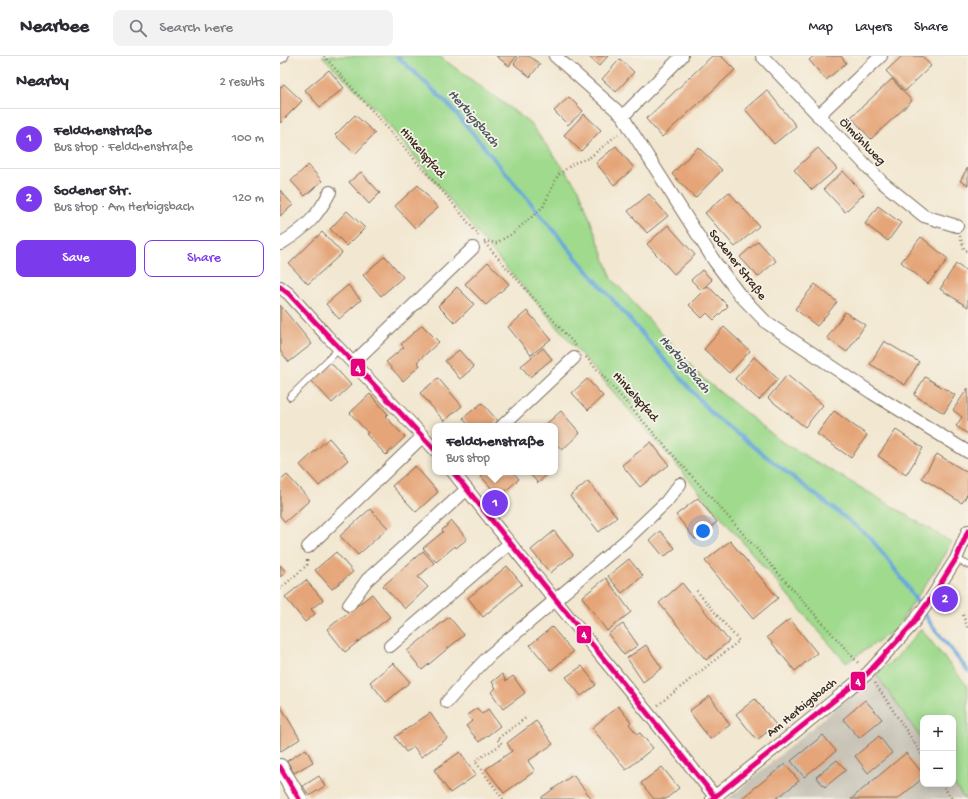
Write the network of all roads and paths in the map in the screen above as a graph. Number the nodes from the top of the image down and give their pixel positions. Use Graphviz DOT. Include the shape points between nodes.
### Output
graph roads {
  1 [pos="324,56"];
  2 [pos="555,56"];
  3 [pos="682,56"];
  4 [pos="762,56"];
  5 [pos="881,56"];
  6 [pos="623,116"];
  7 [pos="818,116"];
  8 [pos="629,127"];
  9 [pos="330,192"];
  10 [pos="957,226"];
  11 [pos="483,241"];
  12 [pos="280,244"];
  13 [pos="473,248"];
  14 [pos="964,249"];
  15 [pos="968,251"];
  16 [pos="280,286"];
  17 [pos="339,349"];
  18 [pos="579,353"];
  19 [pos="353,363"];
  20 [pos="290,397"];
  21 [pos="505,423"];
  22 [pos="423,436"];
  23 [pos="432,446"];
  24 [pos="968,452"];
  25 [pos="455,475"];
  26 [pos="680,484"];
  27 [pos="467,489"];
  28 [pos="968,531"];
  29 [pos="510,543"];
  30 [pos="308,547"];
  31 [pos="956,558"];
  32 [pos="968,565"];
  33 [pos="280,589"];
  34 [pos="696,590"];
  35 [pos="555,600"];
  36 [pos="349,604"];
  37 [pos="964,615"];
  38 [pos="968,629"];
  39 [pos="390,646"];
  40 [pos="868,673"];
  41 [pos="447,702"];
  42 [pos="648,713"];
  43 [pos="527,717"];
  44 [pos="920,751"];
  45 [pos="280,767"];
  46 [pos="944,787"];
  47 [pos="715,798"];
  48 [pos="299,799"];
  49 [pos="503,799"];
  50 [pos="952,799"];
  1 -- 11 [label="path, Hinkelspfad"];
  2 -- 6 [label="street, Sodener Straße"];
  3 -- 6 [label="street"];
  4 -- 7 [label="street, Ölmühlweg"];
  5 -- 7 [label="street"];
  6 -- 8 [label="street, Sodener Straße"];
  7 -- 10 [label="street, Ölmühlweg" via="882,182 924,216"];
  8 -- 11 [label="path" via="589,158 574,164 558,176 543,207 512,234 496,243"];
  8 -- 24 [label="street, Sodener Straße" via="715,262 739,294 767,323 872,393"];
  9 -- 12 [label="street" via="322,208 309,223"];
  11 -- 18 [label="path, Hinkelspfad"];
  13 -- 19 [label="street"];
  14 -- 15 [label="path"];
  16 -- 17 [label="street"];
  17 -- 19 [label="street"];
  17 -- 20 [label="lane"];
  18 -- 21 [label="street"];
  18 -- 40 [label="path, Hinkelspfad"];
  19 -- 22 [label="street"];
  22 -- 23 [label="street"];
  22 -- 30 [label="street"];
  25 -- 27 [label="street"];
  26 -- 35 [label="street" via="666,502 625,541"];
  27 -- 29 [label="street"];
  27 -- 36 [label="street" via="367,580"];
  28 -- 31 [label="street, Am Herbigsbach"];
  29 -- 35 [label="street"];
  29 -- 39 [label="street"];
  30 -- 33 [label="path" via="307,565"];
  31 -- 32 [label="lane"];
  31 -- 40 [label="street, Am Herbigsbach" via="911,626"];
  34 -- 42 [label="path" via="739,641"];
  35 -- 41 [label="street" via="490,655"];
  35 -- 42 [label="street"];
  37 -- 38 [label="path"];
  40 -- 44 [label="path, Hinkelspfad"];
  40 -- 47 [label="street, Am Herbigsbach"];
  42 -- 47 [label="street"];
  43 -- 49 [label="path" via="497,739 502,744 475,761"];
  45 -- 48 [label="street"];
  46 -- 50 [label="path"];
}
